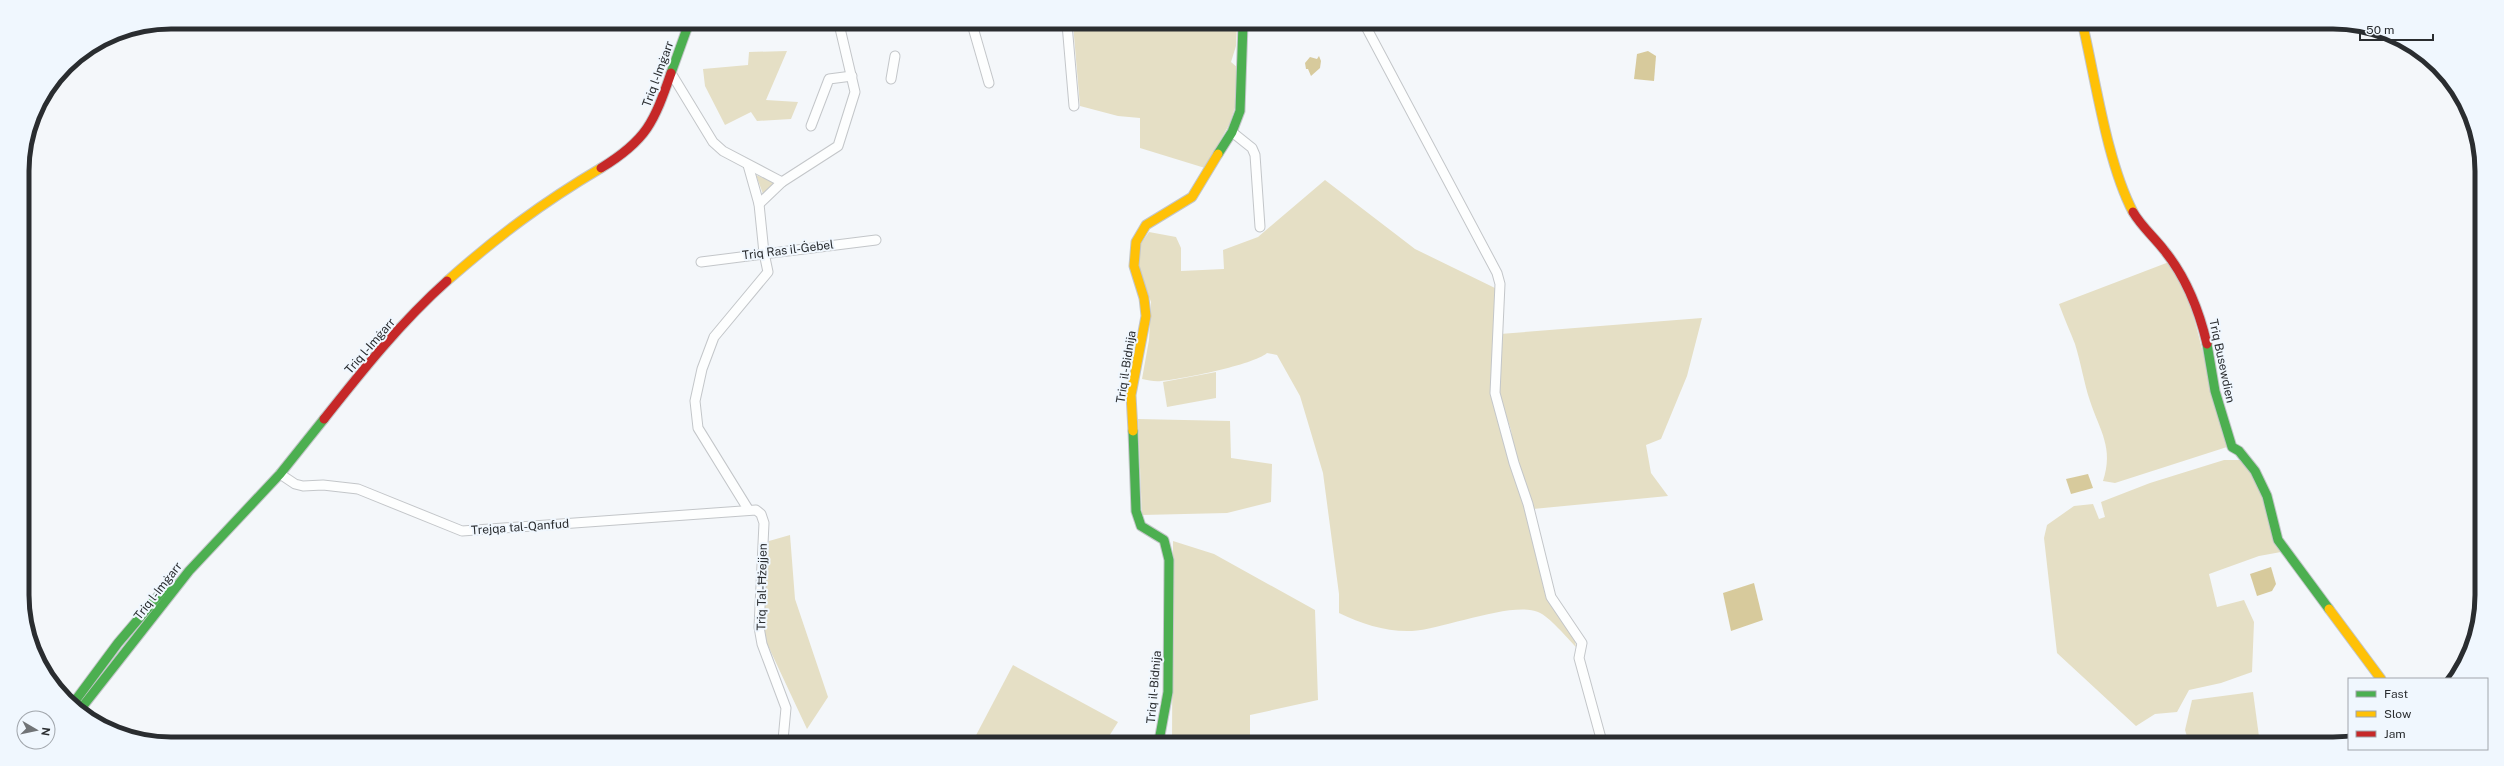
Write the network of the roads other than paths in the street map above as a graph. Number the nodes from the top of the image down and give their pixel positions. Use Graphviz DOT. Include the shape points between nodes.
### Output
graph roads {
  1 [pos="681,29"];
  2 [pos="687,29"];
  3 [pos="840,29"];
  4 [pos="974,29"];
  5 [pos="1066,29"];
  6 [pos="1243,29"];
  7 [pos="1367,29"];
  8 [pos="2084,29"];
  9 [pos="895,56"];
  10 [pos="671,73"];
  11 [pos="852,76"];
  12 [pos="891,79"];
  13 [pos="990,83"];
  14 [pos="1074,106"];
  15 [pos="810,126"];
  16 [pos="1232,132"];
  17 [pos="748,165"];
  18 [pos="782,182"];
  19 [pos="554,186"];
  20 [pos="534,199"];
  21 [pos="759,204"];
  22 [pos="1260,227"];
  23 [pos="876,240"];
  24 [pos="764,253"];
  25 [pos="701,262"];
  26 [pos="280,474"];
  27 [pos="748,509"];
  28 [pos="2381,678"];
  29 [pos="76,701"];
  30 [pos="82,707"];
  31 [pos="783,737"];
  32 [pos="1160,737"];
  33 [pos="1601,737"];
  1 -- 19 [label="main road, Triq l-Imġarr" via="650,114 634,135"];
  2 -- 10 [label="main road, Triq l-Imġarr"];
  3 -- 11 [label="street"];
  4 -- 13 [label="street"];
  5 -- 14 [label="street"];
  6 -- 16 [label="main road, Triq il-Bidnija" via="1240,111"];
  7 -- 33 [label="street" via="1498,273 1500,284 1495,393 1528,504 1551,597 1582,643 1579,658"];
  8 -- 28 [label="main road, Triq Busewdien" via="2110,144 2126,198 2136,217 2177,269 2200,315 2212,359 2215,390 2232,447 2255,471 2267,496 2278,540"];
  9 -- 12 [label="street"];
  10 -- 17 [label="street" via="713,142"];
  10 -- 26 [label="main road, Triq l-Imġarr" via="656,116 639,141 619,157 550,198 496,238 428,298 358,378"];
  11 -- 15 [label="street" via="829,79"];
  11 -- 18 [label="street" via="855,92 838,146"];
  16 -- 22 [label="street" via="1252,148 1255,155"];
  16 -- 32 [label="main road, Triq il-Bidnija" via="1192,197 1182,206 1170,209 1146,225 1138,235 1134,251 1134,266 1144,298 1146,316 1131,395 1136,511 1141,526 1163,537 1167,543 1169,560 1168,692"];
  17 -- 18 [label="street"];
  17 -- 21 [label="street"];
  18 -- 21 [label="street"];
  20 -- 29 [label="main road, Triq l-Imġarr" via="490,232 422,293 382,336 311,425 154,599"];
  21 -- 24 [label="street"];
  23 -- 24 [label="street, Triq Ras il-Ġebel"];
  24 -- 25 [label="street, Triq Ras il-Ġebel"];
  24 -- 27 [label="street" via="768,272 714,337 702,369 695,401 698,428"];
  26 -- 27 [label="street, Trejqa tal-Qanfud" via="285,479 303,486 324,485 358,489 462,531 731,513"];
  26 -- 30 [label="main road, Triq l-Imġarr" via="189,571"];
  27 -- 31 [label="street, Triq Tal-Ħżejjen" via="761,514 764,523 759,626 762,644 786,708"];
}
